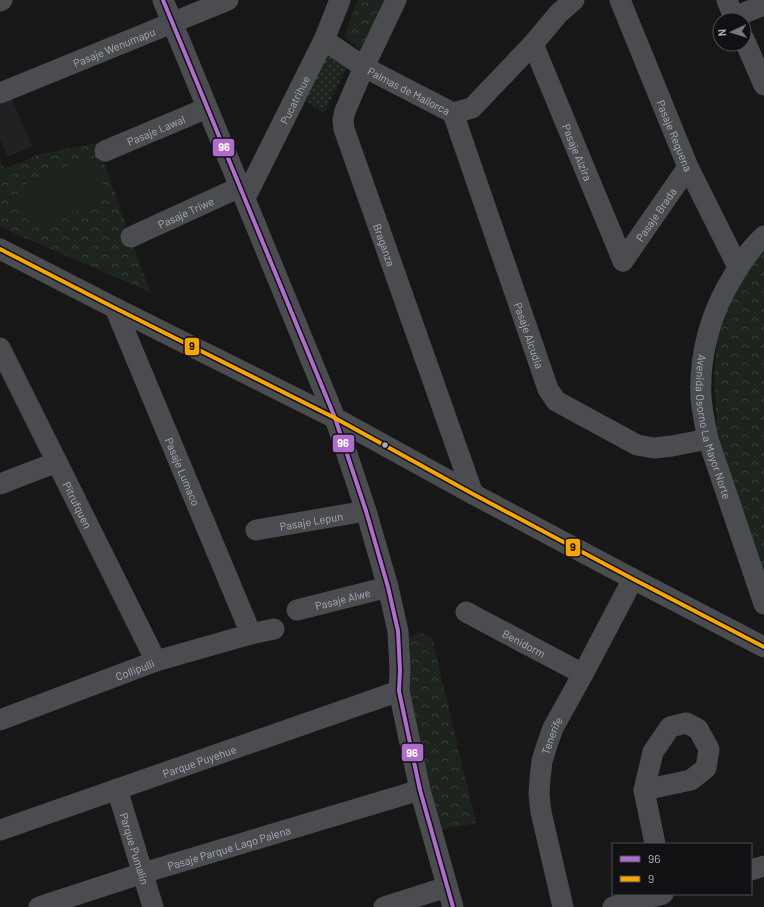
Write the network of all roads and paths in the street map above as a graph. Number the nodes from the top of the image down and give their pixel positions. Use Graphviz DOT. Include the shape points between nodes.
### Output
graph roads {
  1 [pos="163,0"];
  2 [pos="228,0"];
  3 [pos="340,0"];
  4 [pos="396,0"];
  5 [pos="574,0"];
  6 [pos="620,0"];
  7 [pos="764,5"];
  8 [pos="732,12"];
  9 [pos="172,23"];
  10 [pos="324,40"];
  11 [pos="533,44"];
  12 [pos="749,52"];
  13 [pos="364,67"];
  14 [pos="764,85"];
  15 [pos="0,93"];
  16 [pos="207,108"];
  17 [pos="453,113"];
  18 [pos="105,151"];
  19 [pos="688,167"];
  20 [pos="242,193"];
  21 [pos="131,236"];
  22 [pos="764,236"];
  23 [pos="0,249"];
  24 [pos="623,261"];
  25 [pos="738,267"];
  26 [pos="115,308"];
  27 [pos="0,348"];
  28 [pos="335,418"];
  29 [pos="708,439"];
  30 [pos="57,462"];
  31 [pos="0,484"];
  32 [pos="472,494"];
  33 [pos="366,511"];
  34 [pos="256,530"];
  35 [pos="633,579"];
  36 [pos="388,587"];
  37 [pos="764,604"];
  38 [pos="297,610"];
  39 [pos="466,612"];
  40 [pos="274,629"];
  41 [pos="251,634"];
  42 [pos="764,647"];
  43 [pos="156,661"];
  44 [pos="583,674"];
  45 [pos="399,691"];
  46 [pos="0,720"];
  47 [pos="117,789"];
  48 [pos="420,790"];
  49 [pos="644,790"];
  50 [pos="0,830"];
  51 [pos="655,843"];
  52 [pos="764,866"];
  53 [pos="752,870"];
  54 [pos="143,872"];
  55 [pos="447,887"];
  56 [pos="659,895"];
  57 [pos="39,907"];
  58 [pos="153,907"];
  59 [pos="384,907"];
  60 [pos="453,907"];
  61 [pos="563,907"];
  62 [pos="613,907"];
  1 -- 9 [label="street"];
  2 -- 9 [label="street, Pasaje Wenumapu"];
  3 -- 10 [label="street, Pucatrihue"];
  4 -- 13 [label="street, Braganza"];
  5 -- 11 [label="street, Palmas de Mallorca" via="559,12"];
  6 -- 19 [label="street, Pasaje Requena"];
  7 -- 8 [label="street"];
  9 -- 15 [label="street, Pasaje Wenumapu"];
  9 -- 16 [label="street"];
  10 -- 13 [label="street, Palmas de Mallorca"];
  10 -- 20 [label="street, Pucatrihue"];
  11 -- 17 [label="street, Palmas de Mallorca" via="472,108"];
  11 -- 24 [label="street, Pasaje Alzira"];
  12 -- 14 [label="street"];
  13 -- 17 [label="street, Palmas de Mallorca"];
  13 -- 32 [label="street, Braganza" via="345,111 344,129"];
  16 -- 18 [label="street, Pasaje Lawal"];
  16 -- 20 [label="street"];
  17 -- 29 [label="street, Pasaje Alcudia" via="552,396 556,401 637,445 654,448"];
  19 -- 24 [label="street, Pasaje Brada"];
  19 -- 25 [label="street, Pasaje Requena"];
  20 -- 21 [label="street, Pasaje Triwe"];
  20 -- 28 [label="street"];
  22 -- 25 [label="street, Avenida Osorno La Mayor Norte"];
  23 -- 26 [label="street"];
  25 -- 29 [label="street, Avenida Osorno La Mayor Norte" via="720,299 708,333 704,354 702,397"];
  26 -- 28 [label="street"];
  26 -- 41 [label="street, Pasaje Lumaco"];
  27 -- 30 [label="street, Pitrufquen"];
  28 -- 32 [label="street"];
  28 -- 33 [label="street"];
  29 -- 37 [label="street, Avenida Osorno La Mayor Norte"];
  30 -- 31 [label="street"];
  30 -- 43 [label="street, Pitrufquen"];
  32 -- 35 [label="street"];
  33 -- 34 [label="street, Pasaje Lepun"];
  33 -- 36 [label="street"];
  35 -- 42 [label="street"];
  35 -- 44 [label="street, Tenerife"];
  36 -- 38 [label="street, Pasaje Alwe"];
  36 -- 45 [label="street" via="398,631"];
  39 -- 44 [label="street, Benidorm"];
  40 -- 41 [label="street, Collipulli"];
  41 -- 43 [label="street, Collipulli"];
  43 -- 46 [label="street, Collipulli"];
  44 -- 61 [label="street, Tenerife" via="553,728 542,761 540,778 541,812"];
  45 -- 47 [label="street, Parque Puyehue"];
  45 -- 48 [label="street"];
  47 -- 50 [label="street, Parque Puyehue"];
  47 -- 54 [label="street, Parque Pumalin"];
  48 -- 54 [label="street, Pasaje Parque Lago Palena"];
  48 -- 55 [label="street"];
  49 -- 51 [label="street"];
  52 -- 53 [label="street"];
  54 -- 57 [label="street, Pasaje Parque Lago Palena"];
  54 -- 58 [label="street, Parque Pumalin"];
  55 -- 59 [label="street"];
  55 -- 60 [label="street"];
  56 -- 62 [label="street"];
}
